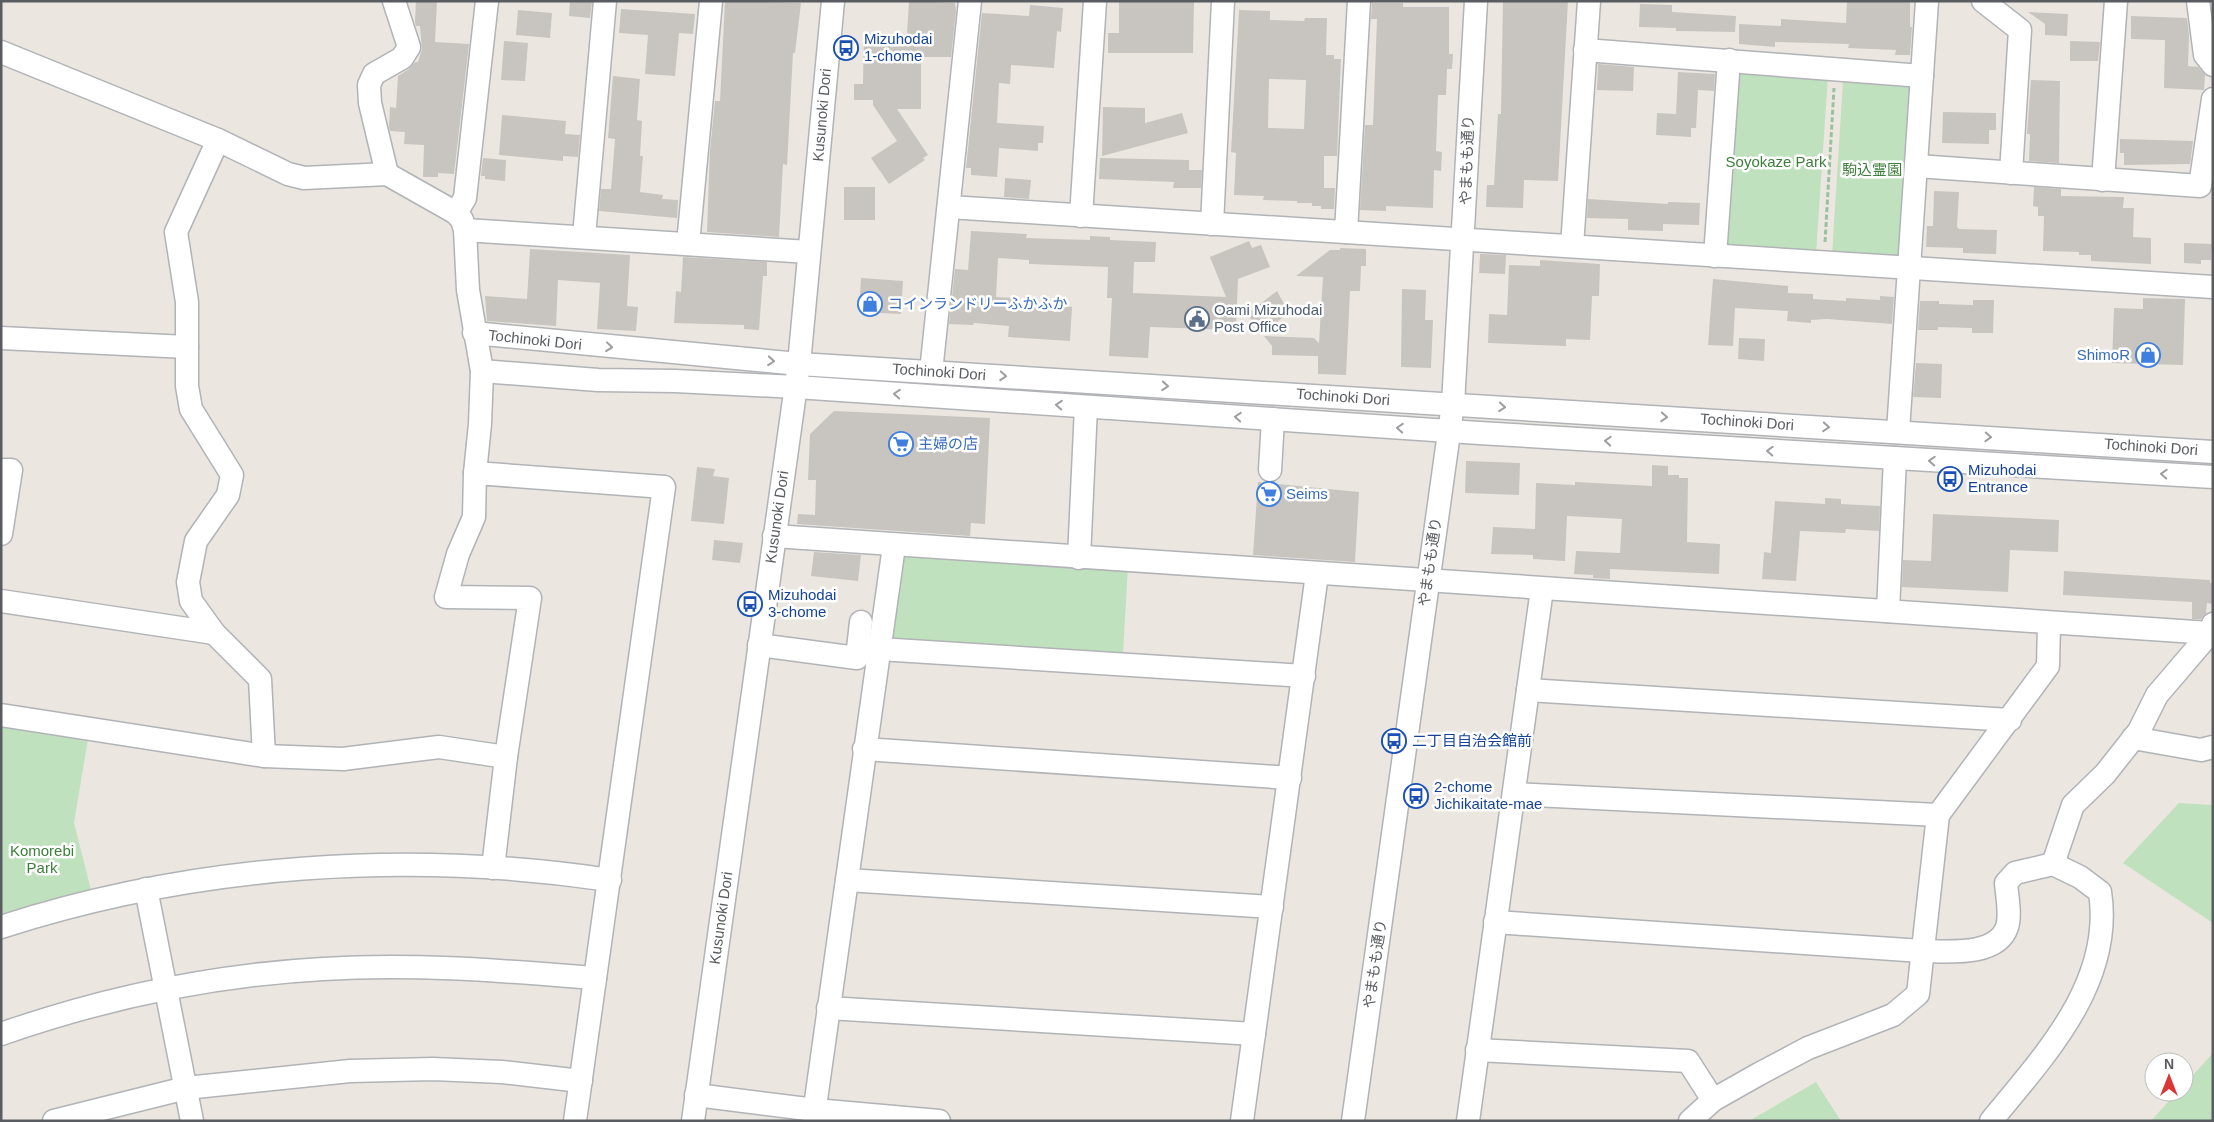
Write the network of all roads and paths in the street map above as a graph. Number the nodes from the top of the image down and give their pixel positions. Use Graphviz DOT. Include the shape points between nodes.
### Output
graph roads {
  1 [pos="394,1"];
  2 [pos="487,1"];
  3 [pos="605,1"];
  4 [pos="711,1"];
  5 [pos="833,1"];
  6 [pos="970,1"];
  7 [pos="1094,1"];
  8 [pos="1223,1"];
  9 [pos="1359,1"];
  10 [pos="1476,1"];
  11 [pos="1589,1"];
  12 [pos="1927,1"];
  13 [pos="1982,1"];
  14 [pos="2116,1"];
  15 [pos="2198,1"];
  16 [pos="1585,50"];
  17 [pos="1,52"];
  18 [pos="1729,60"];
  19 [pos="2213,64"];
  20 [pos="1836,68"];
  21 [pos="1922,76"];
  22 [pos="2213,99"];
  23 [pos="218,140"];
  24 [pos="1917,166"];
  25 [pos="2011,173"];
  26 [pos="387,174"];
  27 [pos="2103,180"];
  28 [pos="949,207"];
  29 [pos="1081,216"];
  30 [pos="461,222"];
  31 [pos="1212,224"];
  32 [pos="1346,232"];
  33 [pos="584,236"];
  34 [pos="1464,239"];
  35 [pos="688,244"];
  36 [pos="1572,246"];
  37 [pos="809,252"];
  38 [pos="1715,256"];
  39 [pos="1824,263"];
  40 [pos="1908,268"];
  41 [pos="2213,287"];
  42 [pos="474,334"];
  43 [pos="1,338"];
  44 [pos="187,347"];
  45 [pos="799,364"];
  46 [pos="482,371"];
  47 [pos="931,372"];
  48 [pos="796,387"];
  49 [pos="1453,404"];
  50 [pos="1086,407"];
  51 [pos="1273,419"];
  52 [pos="1449,431"];
  53 [pos="1898,431"];
  54 [pos="2213,452"];
  55 [pos="1895,458"];
  56 [pos="1,470"];
  57 [pos="1270,470"];
  58 [pos="475,473"];
  59 [pos="2213,477"];
  60 [pos="1,534"];
  61 [pos="774,536"];
  62 [pos="894,546"];
  63 [pos="1079,558"];
  64 [pos="1317,574"];
  65 [pos="1428,580"];
  66 [pos="1542,589"];
  67 [pos="1,601"];
  68 [pos="1888,612"];
  69 [pos="861,622"];
  70 [pos="2049,623"];
  71 [pos="2211,629"];
  72 [pos="214,633"];
  73 [pos="759,645"];
  74 [pos="879,649"];
  75 [pos="1304,676"];
  76 [pos="1528,690"];
  77 [pos="1,715"];
  78 [pos="2010,720"];
  79 [pos="2133,738"];
  80 [pos="2213,747"];
  81 [pos="864,749"];
  82 [pos="264,756"];
  83 [pos="506,757"];
  84 [pos="1290,778"];
  85 [pos="1514,794"];
  86 [pos="1938,815"];
  87 [pos="2054,864"];
  88 [pos="493,868"];
  89 [pos="610,880"];
  90 [pos="848,880"];
  91 [pos="146,889"];
  92 [pos="1272,907"];
  93 [pos="1496,922"];
  94 [pos="1,926"];
  95 [pos="1922,951"];
  96 [pos="595,978"];
  97 [pos="166,989"];
  98 [pos="828,1008"];
  99 [pos="1,1034"];
  100 [pos="1254,1034"];
  101 [pos="1477,1050"];
  102 [pos="581,1081"];
  103 [pos="186,1088"];
  104 [pos="696,1095"];
  105 [pos="1713,1100"];
  106 [pos="814,1115"];
  107 [pos="54,1121"];
  108 [pos="192,1121"];
  109 [pos="575,1121"];
  110 [pos="693,1121"];
  111 [pos="939,1121"];
  112 [pos="1242,1121"];
  113 [pos="1354,1121"];
  114 [pos="1468,1121"];
  115 [pos="1690,1121"];
  116 [pos="1991,1121"];
  1 -- 26 [label="street" via="409,47 402,58 374,74 369,85 370,103"];
  2 -- 30 [label="street"];
  3 -- 33 [label="street"];
  4 -- 35 [label="street"];
  5 -- 37 [label="street, Kusunoki Dori"];
  6 -- 28 [label="street"];
  7 -- 29 [label="street"];
  8 -- 31 [label="street"];
  9 -- 32 [label="street"];
  10 -- 34 [label="street, やまもも通り"];
  11 -- 16 [label="street"];
  12 -- 21 [label="street"];
  13 -- 25 [label="street" via="2020,30"];
  14 -- 27 [label="street"];
  15 -- 19 [label="street" via="2205,56"];
  16 -- 18 [label="street"];
  16 -- 36 [label="street"];
  17 -- 23 [label="street"];
  18 -- 20 [label="street"];
  18 -- 38 [label="street"];
  20 -- 21 [label="street"];
  20 -- 39 [label="path"];
  21 -- 24 [label="street"];
  22 -- 27 [label="street" via="2200,186"];
  23 -- 26 [label="street" via="288,174 304,178"];
  23 -- 44 [label="street" via="176,232 187,302"];
  24 -- 25 [label="street"];
  24 -- 40 [label="street"];
  25 -- 27 [label="street"];
  26 -- 30 [label="street"];
  28 -- 29 [label="street"];
  28 -- 47 [label="street"];
  29 -- 31 [label="street"];
  30 -- 33 [label="street"];
  30 -- 42 [label="street"];
  31 -- 32 [label="street"];
  32 -- 34 [label="street"];
  33 -- 35 [label="street"];
  34 -- 36 [label="street"];
  34 -- 49 [label="street, やまもも通り"];
  35 -- 37 [label="street"];
  36 -- 38 [label="street"];
  37 -- 45 [label="street, Kusunoki Dori"];
  38 -- 39 [label="street"];
  39 -- 40 [label="street"];
  40 -- 41 [label="street"];
  40 -- 53 [label="street"];
  42 -- 45 [label="street, Tochinoki Dori, one-way"];
  42 -- 46 [label="street"];
  43 -- 44 [label="street"];
  44 -- 72 [label="street" via="187,386 191,409 232,474 228,495 196,541 188,582 191,601"];
  45 -- 47 [label="street, Tochinoki Dori"];
  45 -- 48 [label="street, Kusunoki Dori"];
  46 -- 48 [label="street, Tochinoki Dori" via="598,380"];
  46 -- 58 [label="street"];
  47 -- 49 [label="street, Tochinoki Dori, one-way"];
  50 -- 48 [label="street, Tochinoki Dori, one-way"];
  48 -- 61 [label="street, Kusunoki Dori"];
  49 -- 52 [label="street, やまもも通り"];
  49 -- 53 [label="street, Tochinoki Dori, one-way"];
  51 -- 50 [label="street, Tochinoki Dori, one-way"];
  50 -- 63 [label="street"];
  52 -- 51 [label="street, Tochinoki Dori, one-way"];
  51 -- 57 [label="street"];
  55 -- 52 [label="street, Tochinoki Dori, one-way"];
  52 -- 65 [label="street, やまもも通り"];
  53 -- 54 [label="street, Tochinoki Dori, one-way"];
  59 -- 55 [label="street, Tochinoki Dori, one-way"];
  55 -- 68 [label="street"];
  56 -- 60 [label="street" via="11,470"];
  58 -- 83 [label="street" via="474,517 458,554 446,597 530,598"];
  58 -- 89 [label="street" via="664,487"];
  61 -- 62 [label="street"];
  61 -- 73 [label="street, Kusunoki Dori"];
  62 -- 63 [label="street"];
  62 -- 74 [label="street"];
  63 -- 64 [label="street"];
  64 -- 65 [label="street"];
  64 -- 75 [label="street"];
  65 -- 66 [label="street"];
  65 -- 113 [label="street, やまもも通り"];
  66 -- 68 [label="street"];
  66 -- 76 [label="street"];
  67 -- 72 [label="street"];
  68 -- 70 [label="street"];
  69 -- 73 [label="street" via="856,658"];
  70 -- 71 [label="street"];
  70 -- 78 [label="street" via="2048,666"];
  71 -- 79 [label="street" via="2157,695"];
  72 -- 82 [label="street" via="260,679"];
  73 -- 104 [label="street, Kusunoki Dori"];
  74 -- 75 [label="street"];
  74 -- 81 [label="street"];
  75 -- 84 [label="street"];
  76 -- 78 [label="street"];
  76 -- 85 [label="street"];
  77 -- 82 [label="street"];
  78 -- 86 [label="street"];
  79 -- 80 [label="street" via="2201,750"];
  79 -- 87 [label="street" via="2105,774 2073,806"];
  81 -- 84 [label="street"];
  81 -- 90 [label="street"];
  82 -- 83 [label="street" via="343,759 439,746"];
  83 -- 88 [label="street"];
  84 -- 92 [label="street"];
  85 -- 86 [label="street"];
  85 -- 93 [label="street"];
  86 -- 95 [label="street"];
  87 -- 95 [label="street" via="2015,873 2006,884 2008,926 2001,938 1976,951"];
  87 -- 116 [label="street" via="2100,892 2102,923 2092,969 2079,1003 2049,1050"];
  88 -- 89 [label="street" via="546,870"];
  88 -- 91 [label="street" via="347,865 219,877"];
  89 -- 96 [label="street"];
  90 -- 92 [label="street"];
  90 -- 98 [label="street"];
  91 -- 94 [label="street"];
  91 -- 97 [label="street"];
  92 -- 100 [label="street"];
  93 -- 95 [label="street"];
  93 -- 101 [label="street"];
  95 -- 105 [label="street" via="1918,994 1893,1015 1808,1048"];
  96 -- 97 [label="street" via="474,968 324,968"];
  96 -- 102 [label="street"];
  97 -- 99 [label="street"];
  97 -- 103 [label="street"];
  98 -- 100 [label="street"];
  98 -- 106 [label="street"];
  100 -- 112 [label="street"];
  101 -- 105 [label="street" via="1688,1061"];
  101 -- 114 [label="street"];
  102 -- 103 [label="street" via="502,1072 350,1070"];
  102 -- 109 [label="street"];
  103 -- 107 [label="street"];
  103 -- 108 [label="street"];
  104 -- 106 [label="street"];
  104 -- 110 [label="street, Kusunoki Dori"];
  105 -- 115 [label="street"];
  106 -- 111 [label="street"];
}
